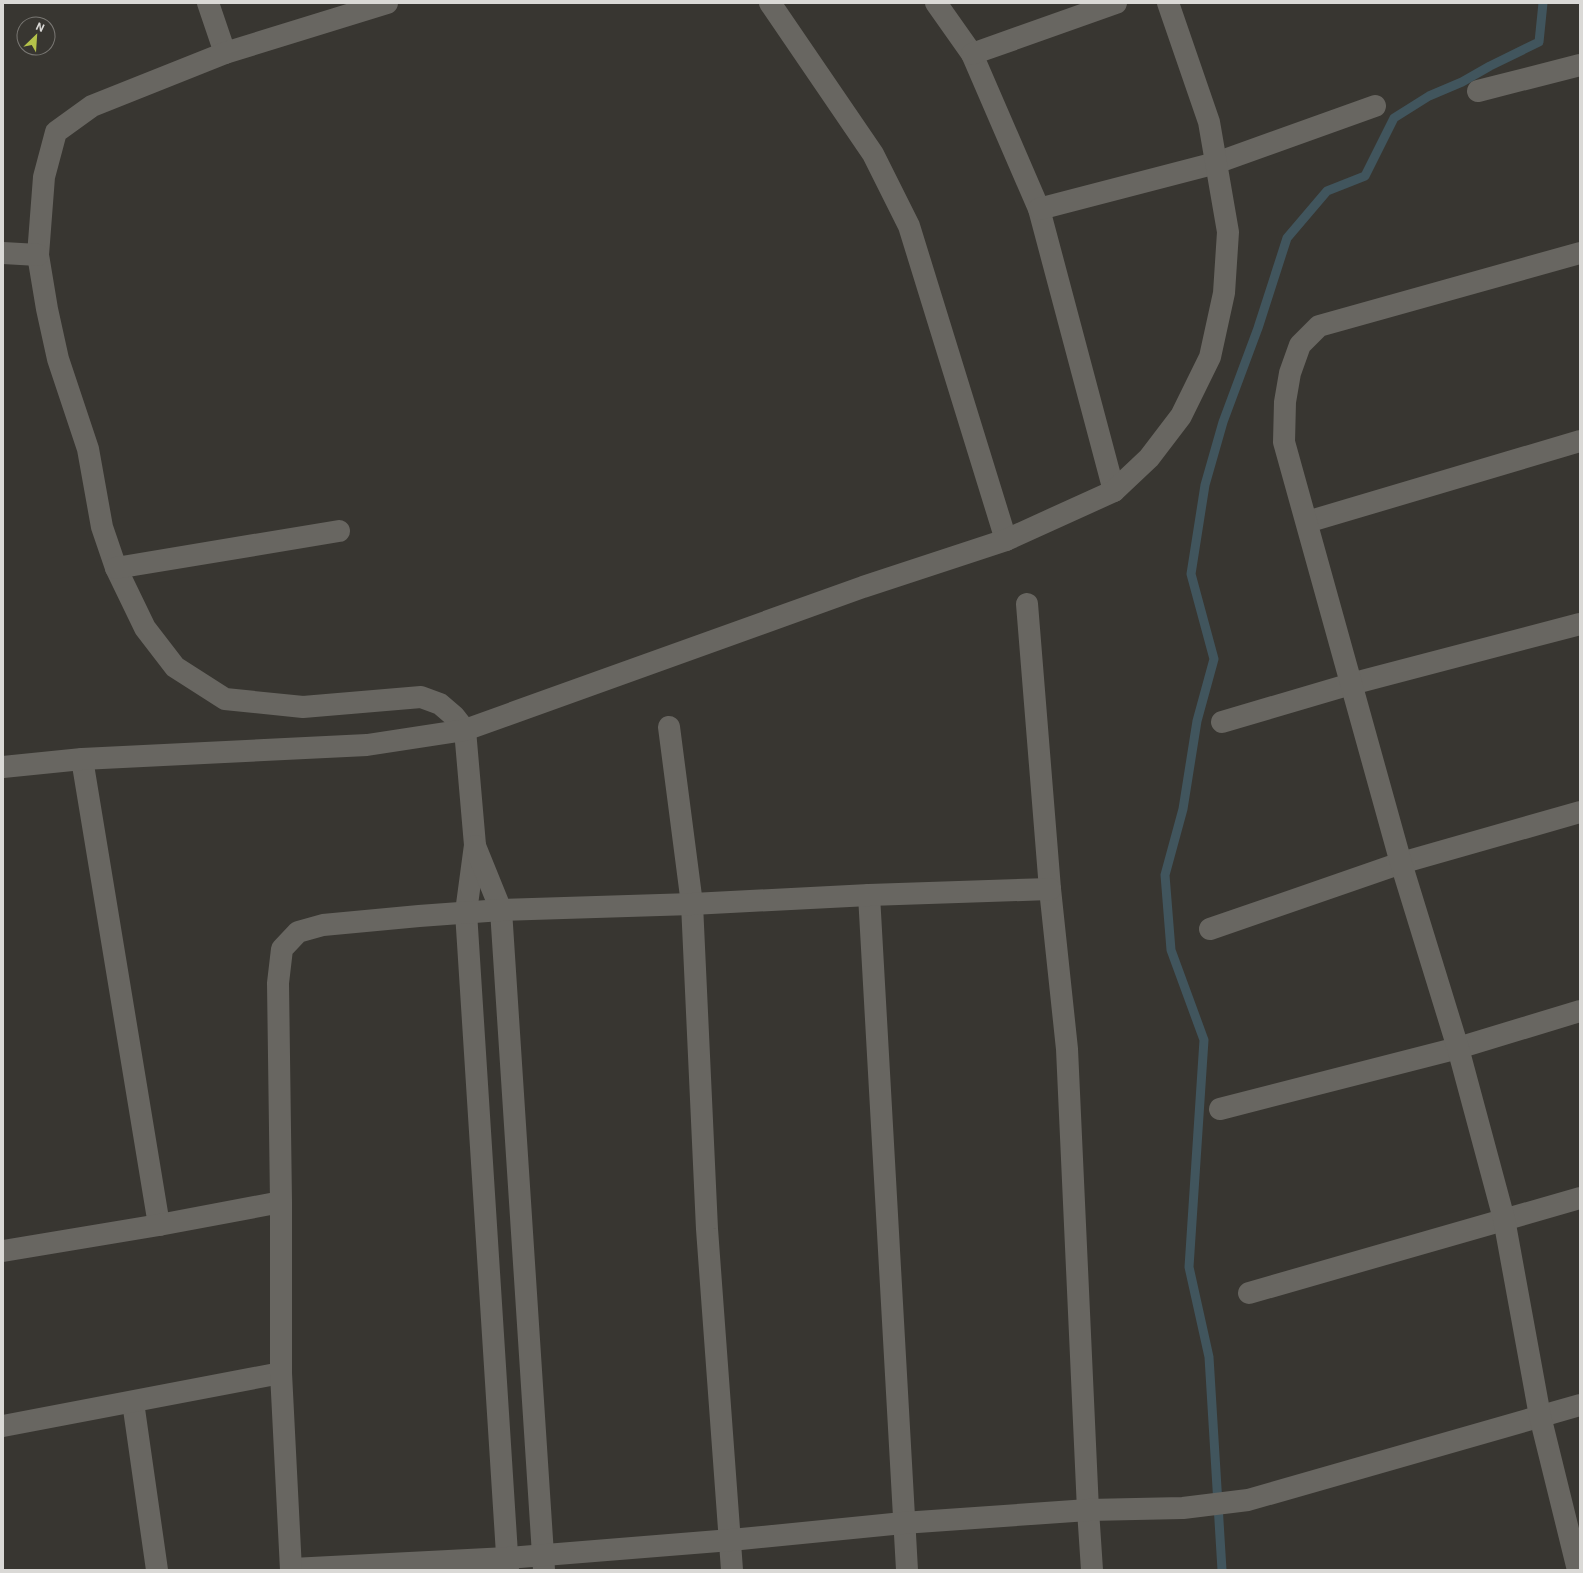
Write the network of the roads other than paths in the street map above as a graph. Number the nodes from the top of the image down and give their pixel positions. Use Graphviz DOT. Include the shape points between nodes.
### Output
graph roads {
  1 [pos="208,3"];
  2 [pos="387,3"];
  3 [pos="770,3"];
  4 [pos="936,3"];
  5 [pos="1116,3"];
  6 [pos="1168,3"];
  7 [pos="225,53"];
  8 [pos="972,54"];
  9 [pos="1580,65"];
  10 [pos="1478,91"];
  11 [pos="1375,106"];
  12 [pos="1216,163"];
  13 [pos="1040,209"];
  14 [pos="3,253"];
  15 [pos="1580,253"];
  16 [pos="38,255"];
  17 [pos="1580,441"];
  18 [pos="1114,491"];
  19 [pos="1307,522"];
  20 [pos="339,531"];
  21 [pos="1006,540"];
  22 [pos="116,568"];
  23 [pos="1027,604"];
  24 [pos="1580,624"];
  25 [pos="1351,684"];
  26 [pos="1222,722"];
  27 [pos="669,727"];
  28 [pos="465,730"];
  29 [pos="82,759"];
  30 [pos="3,767"];
  31 [pos="1580,812"];
  32 [pos="475,846"];
  33 [pos="1401,863"];
  34 [pos="1050,889"];
  35 [pos="869,895"];
  36 [pos="692,904"];
  37 [pos="501,910"];
  38 [pos="466,912"];
  39 [pos="1210,929"];
  40 [pos="1580,1011"];
  41 [pos="1458,1048"];
  42 [pos="1220,1109"];
  43 [pos="1580,1198"];
  44 [pos="281,1202"];
  45 [pos="1504,1219"];
  46 [pos="159,1225"];
  47 [pos="3,1251"];
  48 [pos="1249,1293"];
  49 [pos="282,1373"];
  50 [pos="133,1402"];
  51 [pos="1580,1405"];
  52 [pos="1540,1416"];
  53 [pos="3,1426"];
  54 [pos="1088,1510"];
  55 [pos="903,1523"];
  56 [pos="731,1540"];
  57 [pos="544,1562"];
  58 [pos="508,1564"];
  59 [pos="157,1570"];
  60 [pos="292,1570"];
  61 [pos="732,1570"];
  62 [pos="906,1570"];
  63 [pos="1092,1570"];
  64 [pos="1578,1570"];
  1 -- 7 [label="street"];
  2 -- 7 [label="street"];
  3 -- 21 [label="street" via="873,154 909,226"];
  4 -- 8 [label="street"];
  5 -- 8 [label="street"];
  6 -- 12 [label="street" via="1209,122"];
  7 -- 16 [label="street" via="92,106 56,132 44,177"];
  8 -- 13 [label="street"];
  9 -- 10 [label="street"];
  11 -- 12 [label="street"];
  12 -- 13 [label="street"];
  12 -- 18 [label="street" via="1228,232 1224,293 1210,357 1181,416 1149,458"];
  13 -- 18 [label="street"];
  14 -- 16 [label="street"];
  15 -- 19 [label="street" via="1319,326 1300,345 1290,373 1285,402 1284,442"];
  16 -- 22 [label="street" via="58,359 88,449 102,527"];
  17 -- 19 [label="street"];
  18 -- 21 [label="street"];
  19 -- 25 [label="street"];
  20 -- 22 [label="street"];
  21 -- 28 [label="street" via="856,590"];
  22 -- 28 [label="street" via="145,628 175,667 224,699 303,707 421,697 440,704"];
  23 -- 34 [label="street"];
  24 -- 25 [label="street"];
  25 -- 26 [label="street"];
  25 -- 33 [label="street"];
  27 -- 36 [label="street"];
  28 -- 29 [label="street" via="367,745"];
  28 -- 32 [label="street"];
  29 -- 30 [label="street"];
  29 -- 46 [label="street"];
  31 -- 33 [label="street"];
  32 -- 37 [label="street"];
  32 -- 38 [label="street"];
  33 -- 39 [label="street"];
  33 -- 41 [label="street"];
  34 -- 35 [label="street"];
  34 -- 54 [label="street" via="1067,1049"];
  35 -- 36 [label="street"];
  35 -- 55 [label="street"];
  36 -- 37 [label="street"];
  36 -- 56 [label="street" via="707,1229"];
  37 -- 38 [label="street"];
  37 -- 57 [label="street"];
  38 -- 44 [label="street" via="323,925 298,932 282,949 278,983"];
  38 -- 58 [label="street"];
  40 -- 41 [label="street"];
  41 -- 42 [label="street"];
  41 -- 45 [label="street"];
  43 -- 45 [label="street"];
  44 -- 46 [label="street"];
  44 -- 49 [label="street"];
  45 -- 48 [label="street"];
  45 -- 52 [label="street"];
  46 -- 47 [label="street"];
  49 -- 50 [label="street"];
  49 -- 60 [label="street"];
  50 -- 53 [label="street"];
  50 -- 59 [label="street"];
  51 -- 52 [label="street"];
  52 -- 54 [label="street" via="1248,1500 1183,1508"];
  52 -- 64 [label="street"];
  54 -- 55 [label="street"];
  54 -- 63 [label="street"];
  55 -- 56 [label="street"];
  55 -- 62 [label="street"];
  56 -- 57 [label="street"];
  56 -- 61 [label="street"];
  57 -- 58 [label="street"];
  58 -- 60 [label="street"];
}
